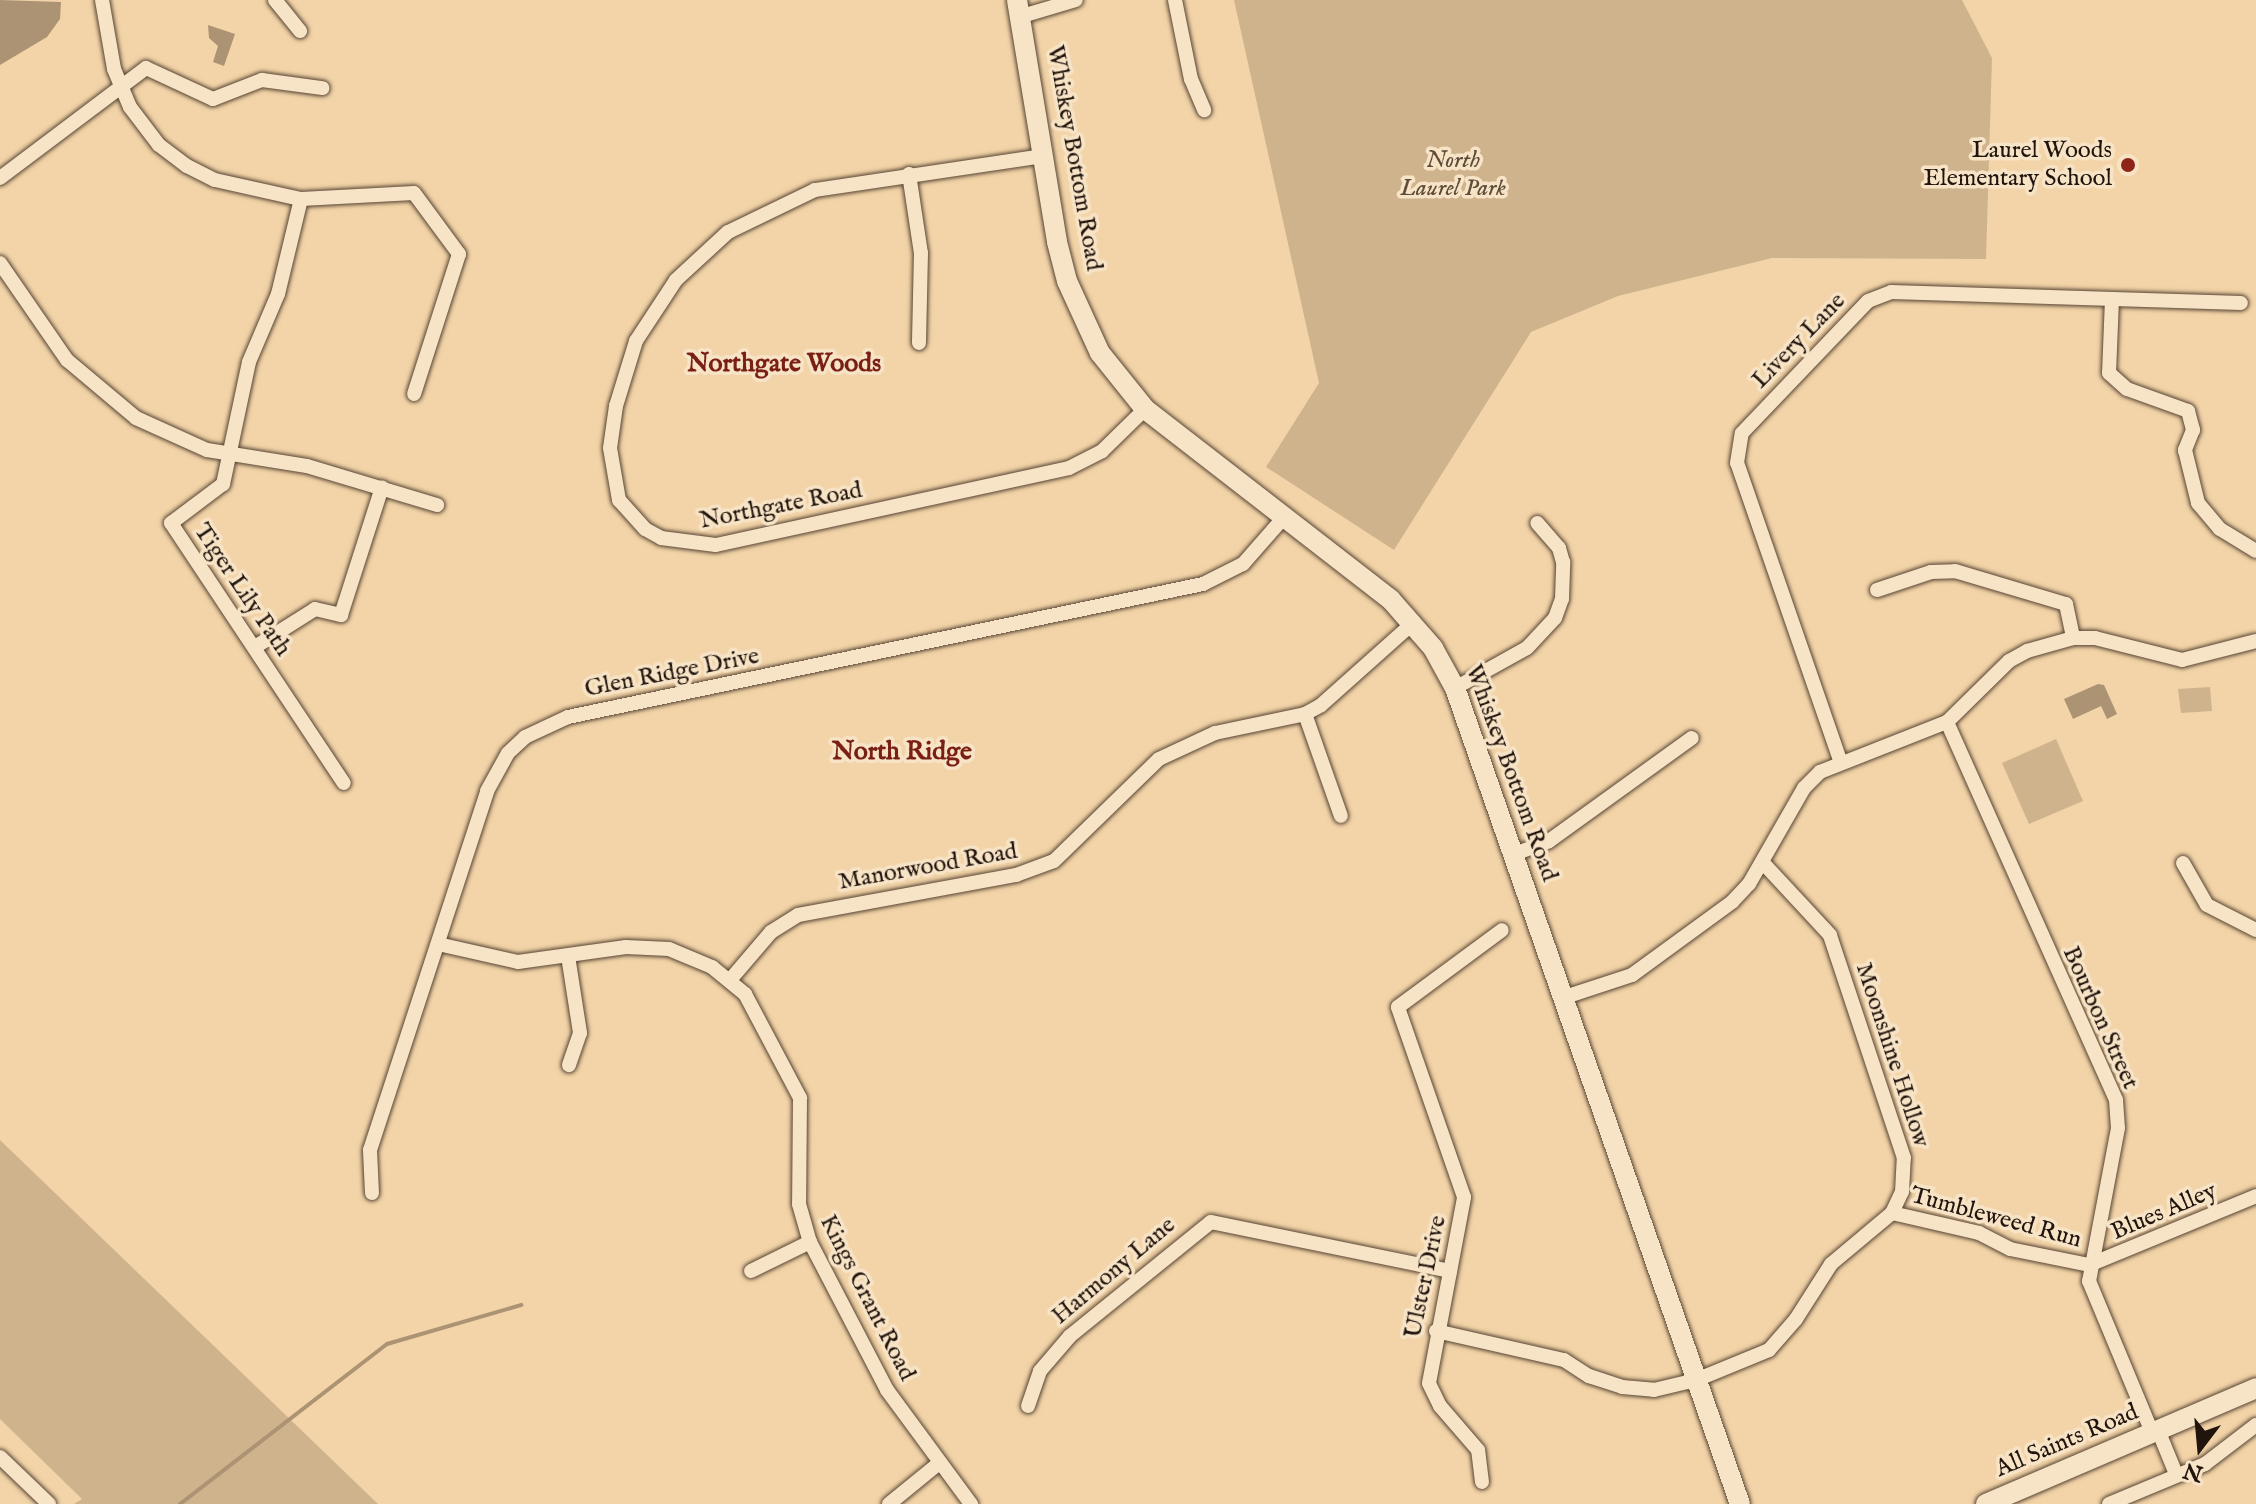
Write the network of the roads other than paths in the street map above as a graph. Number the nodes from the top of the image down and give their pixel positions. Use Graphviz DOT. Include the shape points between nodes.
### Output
graph roads {
  1 [pos="102,0"];
  2 [pos="275,0"];
  3 [pos="1076,0"];
  4 [pos="1175,0"];
  5 [pos="1020,8"];
  6 [pos="300,31"];
  7 [pos="120,86"];
  8 [pos="322,88"];
  9 [pos="1204,110"];
  10 [pos="1043,156"];
  11 [pos="909,174"];
  12 [pos="0,178"];
  13 [pos="301,199"];
  14 [pos="0,263"];
  15 [pos="2112,299"];
  16 [pos="2241,303"];
  17 [pos="919,343"];
  18 [pos="414,394"];
  19 [pos="1145,409"];
  20 [pos="230,456"];
  21 [pos="382,487"];
  22 [pos="437,505"];
  23 [pos="1285,516"];
  24 [pos="1537,523"];
  25 [pos="2256,551"];
  26 [pos="1877,590"];
  27 [pos="1413,623"];
  28 [pos="2073,638"];
  29 [pos="2256,641"];
  30 [pos="255,647"];
  31 [pos="1455,688"];
  32 [pos="1305,714"];
  33 [pos="1947,722"];
  34 [pos="1692,738"];
  35 [pos="1840,760"];
  36 [pos="344,783"];
  37 [pos="1341,816"];
  38 [pos="1514,854"];
  39 [pos="1763,863"];
  40 [pos="2183,863"];
  41 [pos="1502,930"];
  42 [pos="2256,930"];
  43 [pos="438,944"];
  44 [pos="568,956"];
  45 [pos="730,980"];
  46 [pos="1565,997"];
  47 [pos="569,1065"];
  48 [pos="372,1193"];
  49 [pos="2256,1198"];
  50 [pos="1892,1213"];
  51 [pos="810,1242"];
  52 [pos="2089,1265"];
  53 [pos="751,1271"];
  54 [pos="1450,1271"];
  55 [pos="1436,1331"];
  56 [pos="1696,1380"];
  57 [pos="2256,1388"];
  58 [pos="1028,1406"];
  59 [pos="2256,1425"];
  60 [pos="2155,1431"];
  61 [pos="0,1457"];
  62 [pos="938,1464"];
  63 [pos="2176,1474"];
  64 [pos="1482,1482"];
  65 [pos="49,1504"];
  66 [pos="889,1504"];
  67 [pos="971,1504"];
  68 [pos="1740,1504"];
  69 [pos="1986,1504"];
  70 [pos="2109,1504"];
  1 -- 7 [label="street"];
  2 -- 6 [label="street"];
  3 -- 5 [label="street"];
  4 -- 9 [label="street" via="1191,79"];
  5 -- 10 [label="street, Whiskey Bottom Road"];
  7 -- 8 [label="street" via="146,68 213,99 262,80"];
  7 -- 12 [label="street"];
  7 -- 13 [label="street" via="149,134 187,166 231,184"];
  10 -- 11 [label="street, Northgate Road"];
  10 -- 19 [label="street, Whiskey Bottom Road" via="1067,281 1100,353"];
  11 -- 17 [label="street" via="923,280"];
  11 -- 19 [label="street, Northgate Road" via="785,200 728,232 676,280 636,341 616,406 613,481 632,517 661,538 699,546 775,533 1069,468 1102,451"];
  13 -- 18 [label="street" via="414,193 459,254"];
  13 -- 20 [label="street, Tiger Lily Path" via="278,294 249,362"];
  14 -- 20 [label="street" via="67,360 96,389 157,430"];
  15 -- 16 [label="street, Livery Lane"];
  15 -- 25 [label="street" via="2109,373 2127,389 2188,411 2193,430 2185,450 2198,503 2220,529"];
  15 -- 35 [label="street, Livery Lane" via="1891,292 1868,301 1742,433 1737,463"];
  19 -- 23 [label="street, Whiskey Bottom Road"];
  20 -- 21 [label="street" via="307,466"];
  20 -- 30 [label="street, Tiger Lily Path" via="216,493 171,523"];
  21 -- 22 [label="street"];
  21 -- 30 [label="street" via="341,615 315,609"];
  23 -- 27 [label="street, Whiskey Bottom Road" via="1359,572"];
  23 -- 43 [label="street, Glen Ridge Drive" via="1243,564 1203,584 545,725 525,737 497,769"];
  24 -- 31 [label="street" via="1563,562 1562,599 1555,618 1527,648"];
  26 -- 28 [label="street" via="1931,572 1955,571 2066,604"];
  27 -- 31 [label="street, Whiskey Bottom Road"];
  27 -- 32 [label="street, Manorwood Road" via="1334,696"];
  28 -- 29 [label="street" via="2182,660"];
  28 -- 33 [label="street" via="2009,661"];
  30 -- 36 [label="street, Tiger Lily Path"];
  31 -- 38 [label="street, Whiskey Bottom Road"];
  32 -- 37 [label="street"];
  32 -- 45 [label="street, Manorwood Road" via="1215,733 1176,749 1126,787 1068,851 1037,868 798,915 771,932"];
  33 -- 35 [label="street"];
  33 -- 52 [label="street, Bourbon Street" via="2116,1100 2118,1128"];
  34 -- 38 [label="street" via="1549,841"];
  35 -- 39 [label="street" via="1804,788"];
  38 -- 46 [label="street, Whiskey Bottom Road"];
  39 -- 46 [label="street" via="1732,902 1632,975"];
  39 -- 50 [label="street, Moonshine Hollow" via="1830,935 1904,1158 1902,1192"];
  40 -- 42 [label="street" via="2207,905"];
  41 -- 54 [label="street, Ulster Drive" via="1398,1007 1464,1197"];
  43 -- 44 [label="street, Kings Grant Road" via="518,962"];
  43 -- 48 [label="street, Glen Ridge Drive" via="370,1150"];
  44 -- 45 [label="street, Kings Grant Road" via="648,946 690,956"];
  44 -- 47 [label="street" via="580,1033"];
  45 -- 51 [label="street, Kings Grant Road" via="759,1013 800,1098 799,1204"];
  46 -- 56 [label="street, Whiskey Bottom Road"];
  49 -- 52 [label="street, Blues Alley"];
  50 -- 52 [label="street, Tumbleweed Run" via="1979,1233 2010,1249"];
  50 -- 56 [label="street" via="1831,1264 1769,1350"];
  51 -- 53 [label="street"];
  51 -- 62 [label="street, Kings Grant Road" via="887,1390"];
  52 -- 60 [label="street, Bourbon Street" via="2092,1294"];
  54 -- 55 [label="street, Ulster Drive"];
  54 -- 58 [label="street, Harmony Lane" via="1211,1222 1070,1336 1040,1371"];
  55 -- 56 [label="street" via="1564,1360 1622,1387 1654,1390"];
  55 -- 64 [label="street, Ulster Drive" via="1429,1371 1432,1395 1478,1450"];
  56 -- 68 [label="street, Whiskey Bottom Road"];
  57 -- 60 [label="street, All Saints Road"];
  59 -- 63 [label="street" via="2205,1464"];
  60 -- 63 [label="street, Bourbon Street"];
  60 -- 69 [label="street, All Saints Road"];
  61 -- 65 [label="street"];
  62 -- 66 [label="street"];
  62 -- 67 [label="street, Kings Grant Road"];
  63 -- 70 [label="street"];
}
